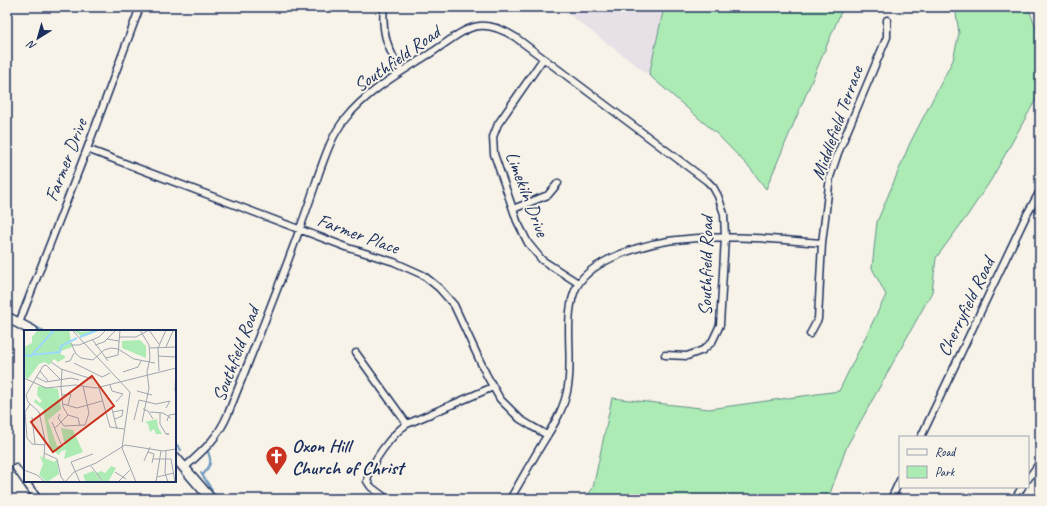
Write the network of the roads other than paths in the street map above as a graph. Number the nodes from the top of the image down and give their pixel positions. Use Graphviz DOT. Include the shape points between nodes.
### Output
graph roads {
  1 [pos="140,7"];
  2 [pos="384,7"];
  3 [pos="887,20"];
  4 [pos="543,59"];
  5 [pos="402,72"];
  6 [pos="87,149"];
  7 [pos="558,184"];
  8 [pos="1040,191"];
  9 [pos="513,209"];
  10 [pos="300,229"];
  11 [pos="725,237"];
  12 [pos="822,243"];
  13 [pos="578,283"];
  14 [pos="7,317"];
  15 [pos="19,323"];
  16 [pos="31,330"];
  17 [pos="810,334"];
  18 [pos="356,353"];
  19 [pos="665,355"];
  20 [pos="493,387"];
  21 [pos="407,424"];
  22 [pos="547,435"];
  23 [pos="921,436"];
  24 [pos="176,457"];
  25 [pos="1040,462"];
  26 [pos="16,468"];
  27 [pos="184,468"];
  28 [pos="1029,478"];
  29 [pos="24,480"];
  30 [pos="26,482"];
  31 [pos="899,482"];
  32 [pos="1021,488"];
  33 [pos="38,499"];
  34 [pos="211,499"];
  35 [pos="387,499"];
  36 [pos="510,499"];
  37 [pos="891,499"];
  38 [pos="1015,499"];
  1 -- 6 [label="street, Farmer Drive"];
  2 -- 5 [label="street" via="385,40"];
  3 -- 12 [label="street, Middlefield Terrace" via="887,37 830,177"];
  4 -- 5 [label="street, Southfield Road" via="507,32 495,26 485,25 458,34"];
  4 -- 9 [label="street, Limekiln Drive" via="498,124 493,137 494,154"];
  4 -- 11 [label="street, Southfield Road" via="710,184 722,207"];
  5 -- 10 [label="street, Southfield Road" via="365,98 339,126 327,152"];
  6 -- 10 [label="street, Farmer Place"];
  6 -- 15 [label="street, Farmer Drive"];
  7 -- 9 [label="street" via="548,195"];
  8 -- 23 [label="street, Cherryfield Road"];
  9 -- 13 [label="street, Limekiln Drive" via="532,250 542,260"];
  10 -- 20 [label="street, Farmer Place" via="399,264 432,281 454,305"];
  10 -- 27 [label="street, Southfield Road" via="222,428 208,446"];
  11 -- 12 [label="street"];
  11 -- 13 [label="street" via="684,239 627,252 603,262"];
  11 -- 19 [label="street, Southfield Road" via="721,314 718,330 712,342 703,350 687,356"];
  12 -- 17 [label="street, Middlefield Terrace" via="818,318"];
  13 -- 22 [label="street" via="570,310 568,388 560,413"];
  14 -- 15 [label="main road"];
  15 -- 16 [label="main road"];
  18 -- 21 [label="street"];
  20 -- 21 [label="street"];
  20 -- 22 [label="street, Farmer Place" via="500,399 514,413"];
  21 -- 35 [label="street" via="396,432 374,463 368,478 368,484"];
  22 -- 36 [label="street"];
  24 -- 27 [label="main road"];
  25 -- 28 [label="street"];
  26 -- 29 [label="street"];
  27 -- 34 [label="main road"];
  30 -- 33 [label="street"];
  31 -- 37 [label="street"];
  32 -- 38 [label="street"];
}
